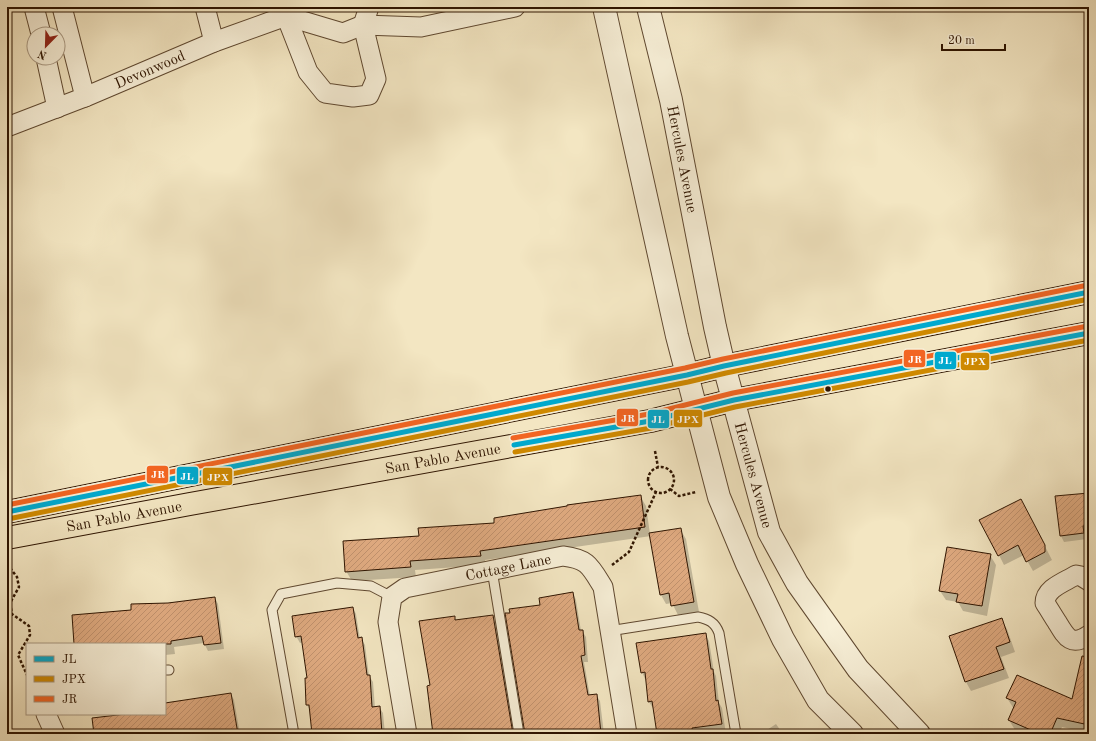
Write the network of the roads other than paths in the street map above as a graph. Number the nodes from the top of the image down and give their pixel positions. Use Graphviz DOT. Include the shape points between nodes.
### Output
graph roads {
  1 [pos="34,7"];
  2 [pos="62,7"];
  3 [pos="205,7"];
  4 [pos="369,7"];
  5 [pos="515,7"];
  6 [pos="604,7"];
  7 [pos="648,7"];
  8 [pos="284,11"];
  9 [pos="363,25"];
  10 [pos="39,26"];
  11 [pos="214,42"];
  12 [pos="48,66"];
  13 [pos="85,97"];
  14 [pos="57,108"];
  15 [pos="7,127"];
  16 [pos="1089,292"];
  17 [pos="1089,332"];
  18 [pos="724,366"];
  19 [pos="687,375"];
  20 [pos="734,400"];
  21 [pos="696,410"];
  22 [pos="7,512"];
  23 [pos="7,538"];
  24 [pos="492,570"];
  25 [pos="1089,581"];
  26 [pos="392,596"];
  27 [pos="609,631"];
  28 [pos="1089,635"];
  29 [pos="46,715"];
  30 [pos="55,734"];
  31 [pos="294,734"];
  32 [pos="407,734"];
  33 [pos="519,734"];
  34 [pos="627,734"];
  35 [pos="736,734"];
  36 [pos="852,734"];
  37 [pos="919,734"];
  1 -- 10 [label="street"];
  2 -- 13 [label="street"];
  3 -- 11 [label="street"];
  4 -- 9 [label="street"];
  5 -- 9 [label="street" via="420,27"];
  6 -- 19 [label="street"];
  7 -- 18 [label="street, Hercules Avenue" via="671,100"];
  8 -- 9 [label="street" via="343,33"];
  8 -- 9 [label="street" via="308,72 325,94 353,97 369,95 376,79"];
  8 -- 11 [label="street, Devonwood"];
  11 -- 13 [label="street, Devonwood"];
  12 -- 14 [label="street"];
  13 -- 14 [label="street, Devonwood"];
  14 -- 15 [label="street, Devonwood"];
  16 -- 18 [label="main road, San Pablo Avenue"];
  17 -- 20 [label="main road, San Pablo Avenue"];
  18 -- 19 [label="main road, San Pablo Avenue"];
  18 -- 20 [label="street, Hercules Avenue"];
  19 -- 21 [label="street"];
  19 -- 22 [label="main road, San Pablo Avenue"];
  20 -- 21 [label="main road, San Pablo Avenue"];
  20 -- 37 [label="street, Hercules Avenue" via="769,532 797,582 858,669"];
  21 -- 23 [label="main road, San Pablo Avenue"];
  21 -- 36 [label="street" via="719,497 747,564 783,639 818,700"];
  24 -- 26 [label="street, Cottage Lane" via="405,588"];
  24 -- 27 [label="street, Cottage Lane" via="563,556 579,558 591,568 603,587"];
  24 -- 33 [label="lane"];
  25 -- 28 [label="street" via="1076,575 1048,592 1045,603 1066,637 1082,640"];
  26 -- 31 [label="lane" via="371,586 337,583 281,594 272,610"];
  26 -- 32 [label="street" via="388,622"];
  27 -- 34 [label="street, Cottage Lane"];
  27 -- 35 [label="lane" via="698,617 713,623 719,633"];
  29 -- 30 [label="street"];
}
